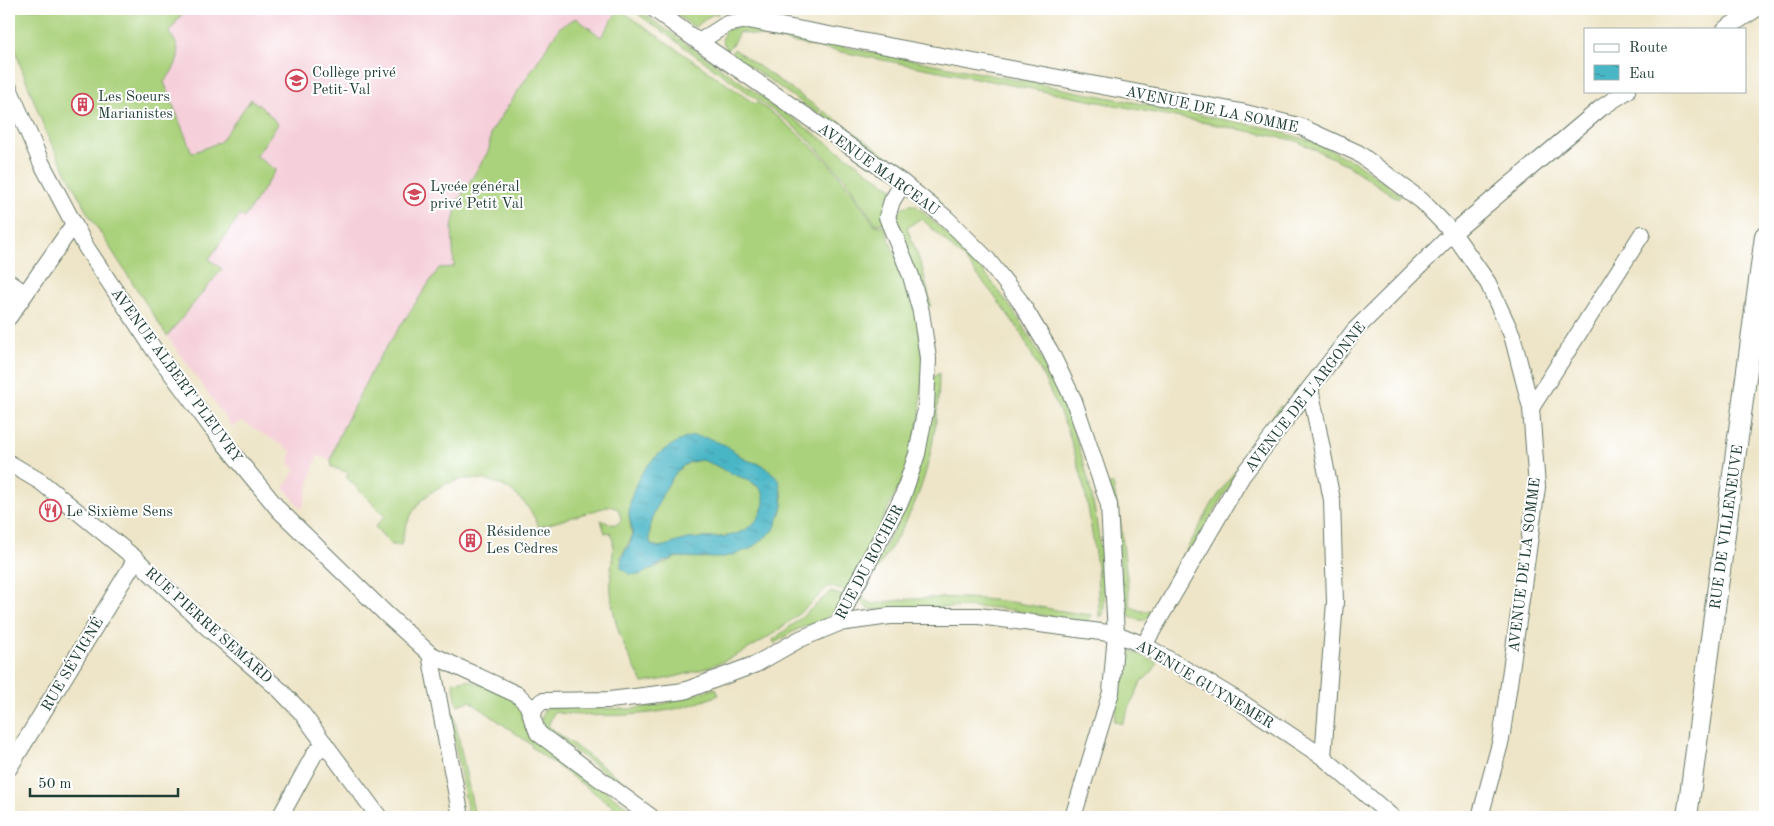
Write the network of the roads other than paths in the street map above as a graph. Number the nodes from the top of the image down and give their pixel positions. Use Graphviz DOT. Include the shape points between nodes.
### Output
graph roads {
  1 [pos="654,9"];
  2 [pos="1756,9"];
  3 [pos="1727,28"];
  4 [pos="699,42"];
  5 [pos="9,88"];
  6 [pos="1625,92"];
  7 [pos="903,183"];
  8 [pos="74,224"];
  9 [pos="1453,233"];
  10 [pos="1642,234"];
  11 [pos="1765,236"];
  12 [pos="9,282"];
  13 [pos="25,294"];
  14 [pos="9,317"];
  15 [pos="1310,388"];
  16 [pos="1532,408"];
  17 [pos="9,463"];
  18 [pos="136,559"];
  19 [pos="839,623"];
  20 [pos="1116,634"];
  21 [pos="1144,645"];
  22 [pos="430,654"];
  23 [pos="532,719"];
  24 [pos="325,744"];
  25 [pos="1323,757"];
  26 [pos="9,768"];
  27 [pos="280,817"];
  28 [pos="378,817"];
  29 [pos="461,817"];
  30 [pos="651,817"];
  31 [pos="1073,817"];
  32 [pos="1392,817"];
  33 [pos="1480,817"];
  34 [pos="1688,817"];
  1 -- 4 [label="street, AVENUE MARCEAU"];
  2 -- 3 [label="street"];
  4 -- 7 [label="street, AVENUE MARCEAU"];
  4 -- 9 [label="street, AVENUE DE LA SOMME" via="727,24 748,20 1299,126 1358,153 1422,201"];
  5 -- 8 [label="street, AVENUE ALBERT PLEUVRY" via="41,162"];
  6 -- 9 [label="street, AVENUE DE L'ARGONNE" via="1601,108"];
  7 -- 19 [label="street, RUE DU ROCHER" via="887,217 921,312 928,358 926,406 917,454 902,498"];
  7 -- 20 [label="street, AVENUE MARCEAU" via="946,218 987,259 1020,301 1050,351 1074,401 1109,505"];
  8 -- 13 [label="street"];
  8 -- 22 [label="street, AVENUE ALBERT PLEUVRY" via="155,351 211,427 279,510"];
  9 -- 15 [label="street, AVENUE DE L'ARGONNE" via="1354,331"];
  9 -- 16 [label="street, AVENUE DE LA SOMME" via="1488,283 1512,335"];
  10 -- 16 [label="street"];
  11 -- 34 [label="street, RUE DE VILLENEUVE"];
  12 -- 13 [label="street"];
  13 -- 14 [label="street"];
  15 -- 21 [label="street, AVENUE DE L'ARGONNE" via="1242,476"];
  15 -- 25 [label="street" via="1332,500 1335,593"];
  16 -- 33 [label="street, AVENUE DE LA SOMME" via="1537,487 1502,740"];
  17 -- 18 [label="street, RUE PIERRE SEMARD" via="41,482"];
  18 -- 24 [label="street, RUE PIERRE SEMARD" via="208,628 280,690 302,712"];
  18 -- 26 [label="street, RUE SÉVIGNÉ"];
  19 -- 20 [label="street, AVENUE GUYNEMER" via="890,616 979,616"];
  19 -- 23 [label="street, RUE DU ROCHER" via="800,639 756,664 684,691 610,700 542,700"];
  20 -- 21 [label="street, AVENUE GUYNEMER"];
  20 -- 31 [label="street, AVENUE MARCEAU" via="1111,692"];
  21 -- 25 [label="street, AVENUE GUYNEMER" via="1239,701"];
  22 -- 23 [label="street, AVENUE ALBERT PLEUVRY" via="518,695"];
  22 -- 29 [label="street"];
  23 -- 30 [label="street, AVENUE ALBERT PLEUVRY" via="538,733"];
  24 -- 27 [label="street" via="314,753"];
  24 -- 28 [label="street, RUE PIERRE SEMARD"];
  25 -- 32 [label="street, AVENUE GUYNEMER"];
}
